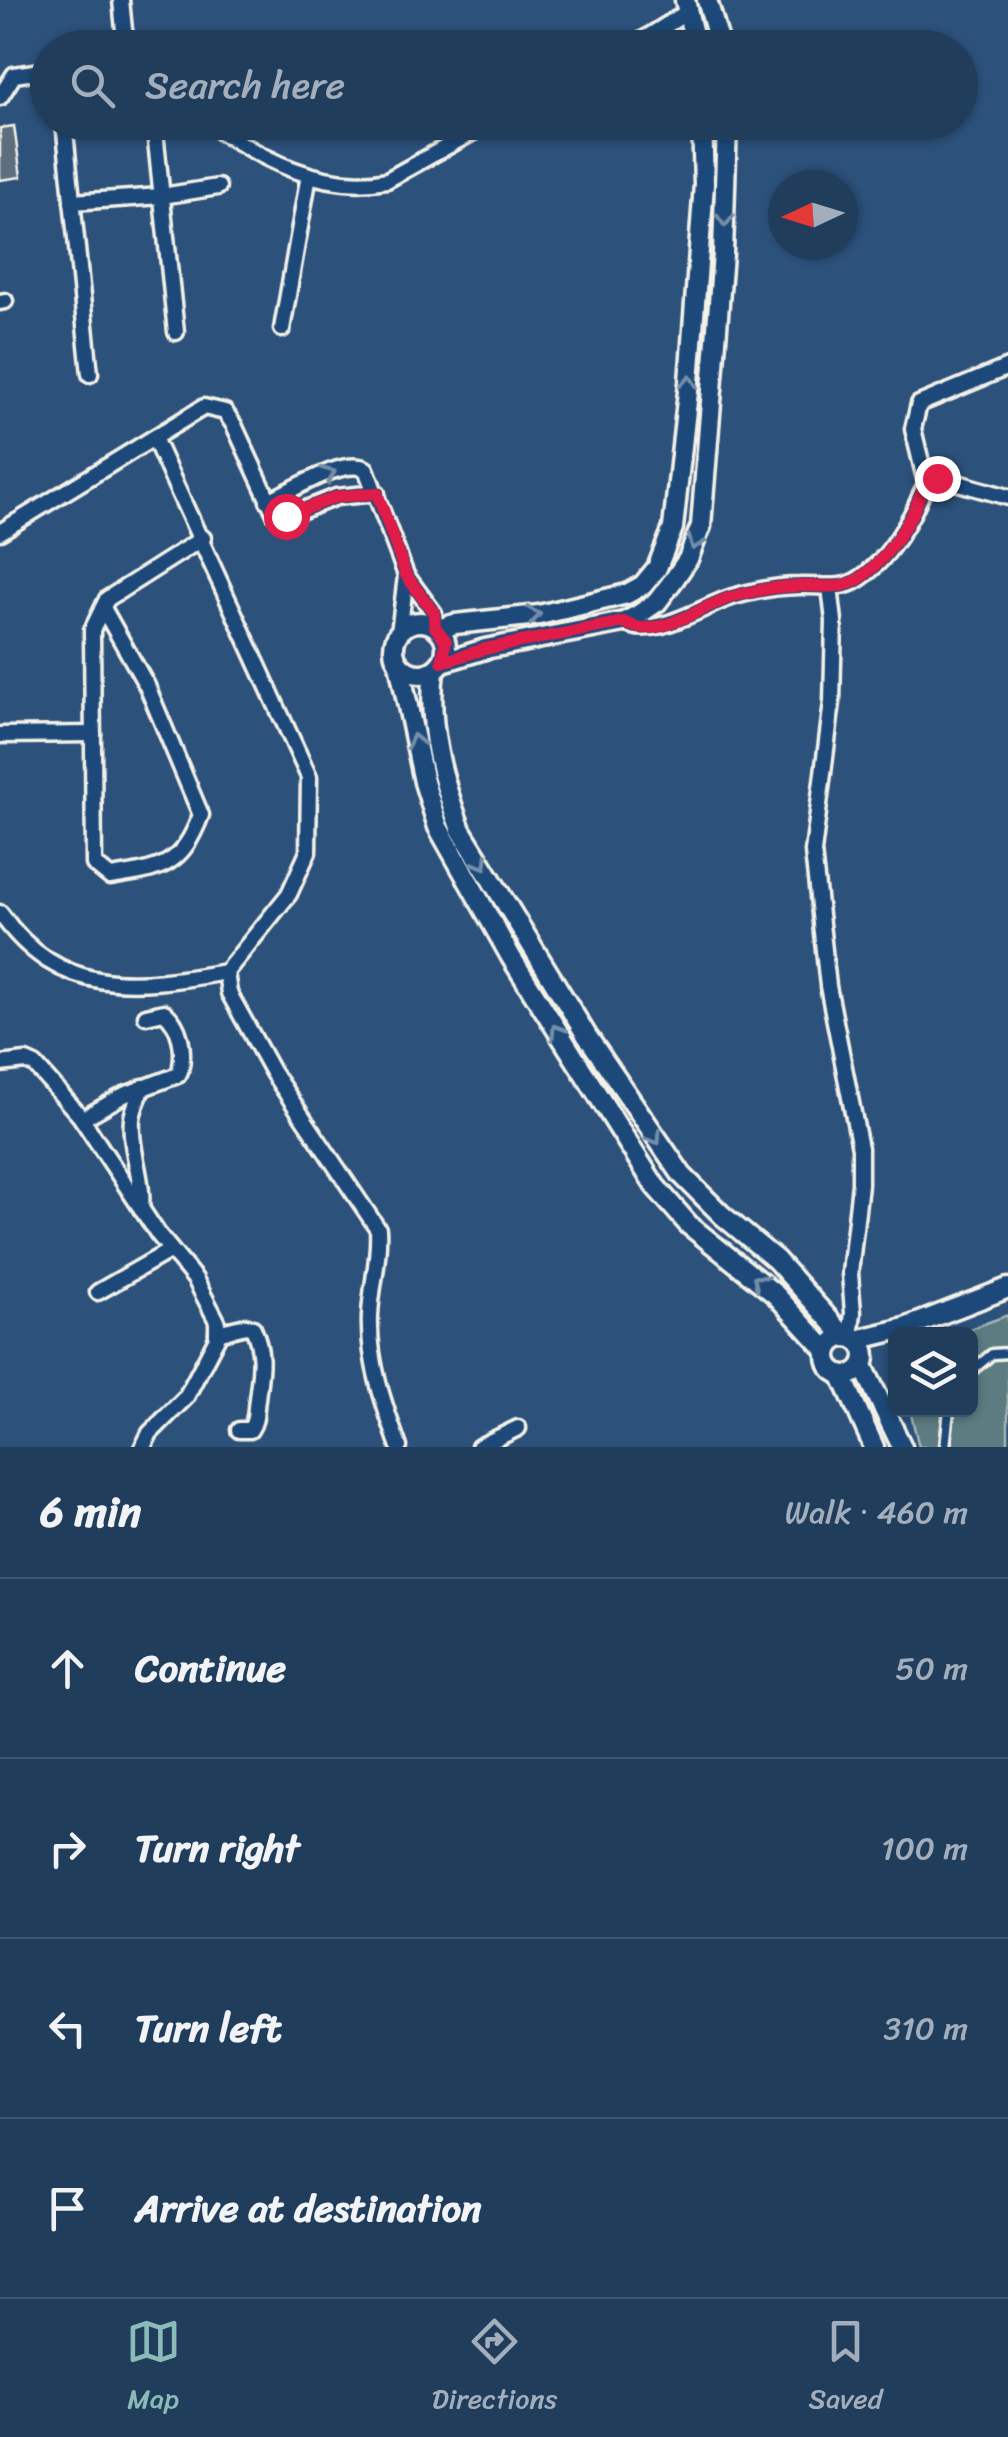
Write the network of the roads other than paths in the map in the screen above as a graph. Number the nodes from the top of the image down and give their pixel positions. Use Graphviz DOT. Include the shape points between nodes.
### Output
graph roads {
  1 [pos="121,0"];
  2 [pos="707,0"];
  3 [pos="687,5"];
  4 [pos="124,30"];
  5 [pos="654,30"];
  6 [pos="692,30"];
  7 [pos="716,30"];
  8 [pos="30,73"];
  9 [pos="0,97"];
  10 [pos="66,140"];
  11 [pos="156,140"];
  12 [pos="234,140"];
  13 [pos="458,140"];
  14 [pos="703,140"];
  15 [pos="726,140"];
  16 [pos="309,175"];
  17 [pos="218,188"];
  18 [pos="162,196"];
  19 [pos="72,202"];
  20 [pos="282,329"];
  21 [pos="176,332"];
  22 [pos="1008,368"];
  23 [pos="90,374"];
  24 [pos="154,438"];
  25 [pos="926,484"];
  26 [pos="377,493"];
  27 [pos="1008,497"];
  28 [pos="268,500"];
  29 [pos="0,532"];
  30 [pos="202,538"];
  31 [pos="406,575"];
  32 [pos="830,587"];
  33 [pos="103,608"];
  34 [pos="624,622"];
  35 [pos="437,628"];
  36 [pos="399,633"];
  37 [pos="399,664"];
  38 [pos="438,666"];
  39 [pos="93,734"];
  40 [pos="0,735"];
  41 [pos="0,913"];
  42 [pos="226,972"];
  43 [pos="146,1016"];
  44 [pos="0,1064"];
  45 [pos="143,1087"];
  46 [pos="82,1119"];
  47 [pos="141,1210"];
  48 [pos="171,1250"];
  49 [pos="1008,1288"];
  50 [pos="98,1292"];
  51 [pos="914,1327"];
  52 [pos="217,1333"];
  53 [pos="888,1334"];
  54 [pos="850,1338"];
  55 [pos="888,1343"];
  56 [pos="827,1350"];
  57 [pos="1008,1353"];
  58 [pos="864,1364"];
  59 [pos="978,1365"];
  60 [pos="842,1376"];
  61 [pos="948,1417"];
  62 [pos="518,1428"];
  63 [pos="239,1430"];
  64 [pos="143,1447"];
  65 [pos="399,1447"];
  66 [pos="478,1447"];
  67 [pos="874,1447"];
  68 [pos="902,1447"];
  69 [pos="946,1447"];
  1 -- 4 [label="street"];
  2 -- 7 [label="street"];
  3 -- 5 [label="street"];
  3 -- 6 [label="street"];
  8 -- 9 [label="street" via="14,75"];
  10 -- 19 [label="street"];
  11 -- 18 [label="street"];
  12 -- 16 [label="street"];
  13 -- 16 [label="street" via="387,180"];
  35 -- 14 [label="street, one-way" via="539,616 627,594 643,585 662,558 673,528 689,382"];
  15 -- 34 [label="street, one-way" via="701,526 688,560 658,602"];
  16 -- 20 [label="street"];
  17 -- 18 [label="street"];
  18 -- 19 [label="street"];
  18 -- 21 [label="street"];
  19 -- 23 [label="street"];
  22 -- 25 [label="street" via="919,404 913,429"];
  24 -- 28 [label="street" via="204,407 225,412"];
  24 -- 29 [label="street"];
  24 -- 30 [label="street"];
  25 -- 27 [label="street" via="946,478"];
  25 -- 32 [label="street" via="892,546 863,577"];
  26 -- 28 [label="street" via="336,497 286,516 275,514"];
  28 -- 26 [label="street, one-way" via="353,465 366,469"];
  26 -- 31 [label="street"];
  30 -- 33 [label="street" via="107,599"];
  30 -- 42 [label="street" via="309,776 308,852 289,894"];
  31 -- 35 [label="street"];
  31 -- 36 [label="street"];
  32 -- 34 [label="street" via="778,587 638,629"];
  32 -- 54 [label="street" via="832,702 813,852 828,986 860,1148"];
  33 -- 39 [label="street" via="92,630"];
  33 -- 39 [label="street" via="147,686 201,815 190,843 169,864 110,877 94,864"];
  34 -- 38 [label="street" via="485,649"];
  35 -- 36 [label="street" via="416,622"];
  35 -- 38 [label="street" via="446,648"];
  36 -- 37 [label="street"];
  37 -- 38 [label="street" via="415,674"];
  56 -- 37 [label="street, one-way" via="776,1295 688,1224 656,1186 532,990 438,827"];
  38 -- 54 [label="street, one-way" via="431,706 450,801 577,1020 682,1176"];
  39 -- 40 [label="street"];
  41 -- 42 [label="street" via="36,953 88,978 135,984"];
  42 -- 65 [label="street" via="229,993 273,1073 378,1229 370,1316 377,1385"];
  43 -- 45 [label="street" via="170,1015 183,1062 178,1075"];
  44 -- 46 [label="street" via="35,1065"];
  45 -- 46 [label="street"];
  45 -- 47 [label="street" via="132,1116"];
  46 -- 47 [label="street"];
  47 -- 48 [label="street"];
  48 -- 50 [label="street"];
  48 -- 52 [label="street" via="206,1295"];
  49 -- 51 [label="street"];
  52 -- 63 [label="street" via="246,1326 260,1343 256,1420 250,1430"];
  52 -- 64 [label="street" via="186,1397"];
  53 -- 54 [label="street"];
  54 -- 56 [label="street"];
  54 -- 58 [label="street" via="864,1350"];
  55 -- 58 [label="street"];
  56 -- 60 [label="street" via="829,1366"];
  57 -- 59 [label="lane" via="992,1354"];
  58 -- 60 [label="street"];
  58 -- 68 [label="street"];
  60 -- 67 [label="street"];
  61 -- 69 [label="lane"];
  62 -- 66 [label="street"];
}
